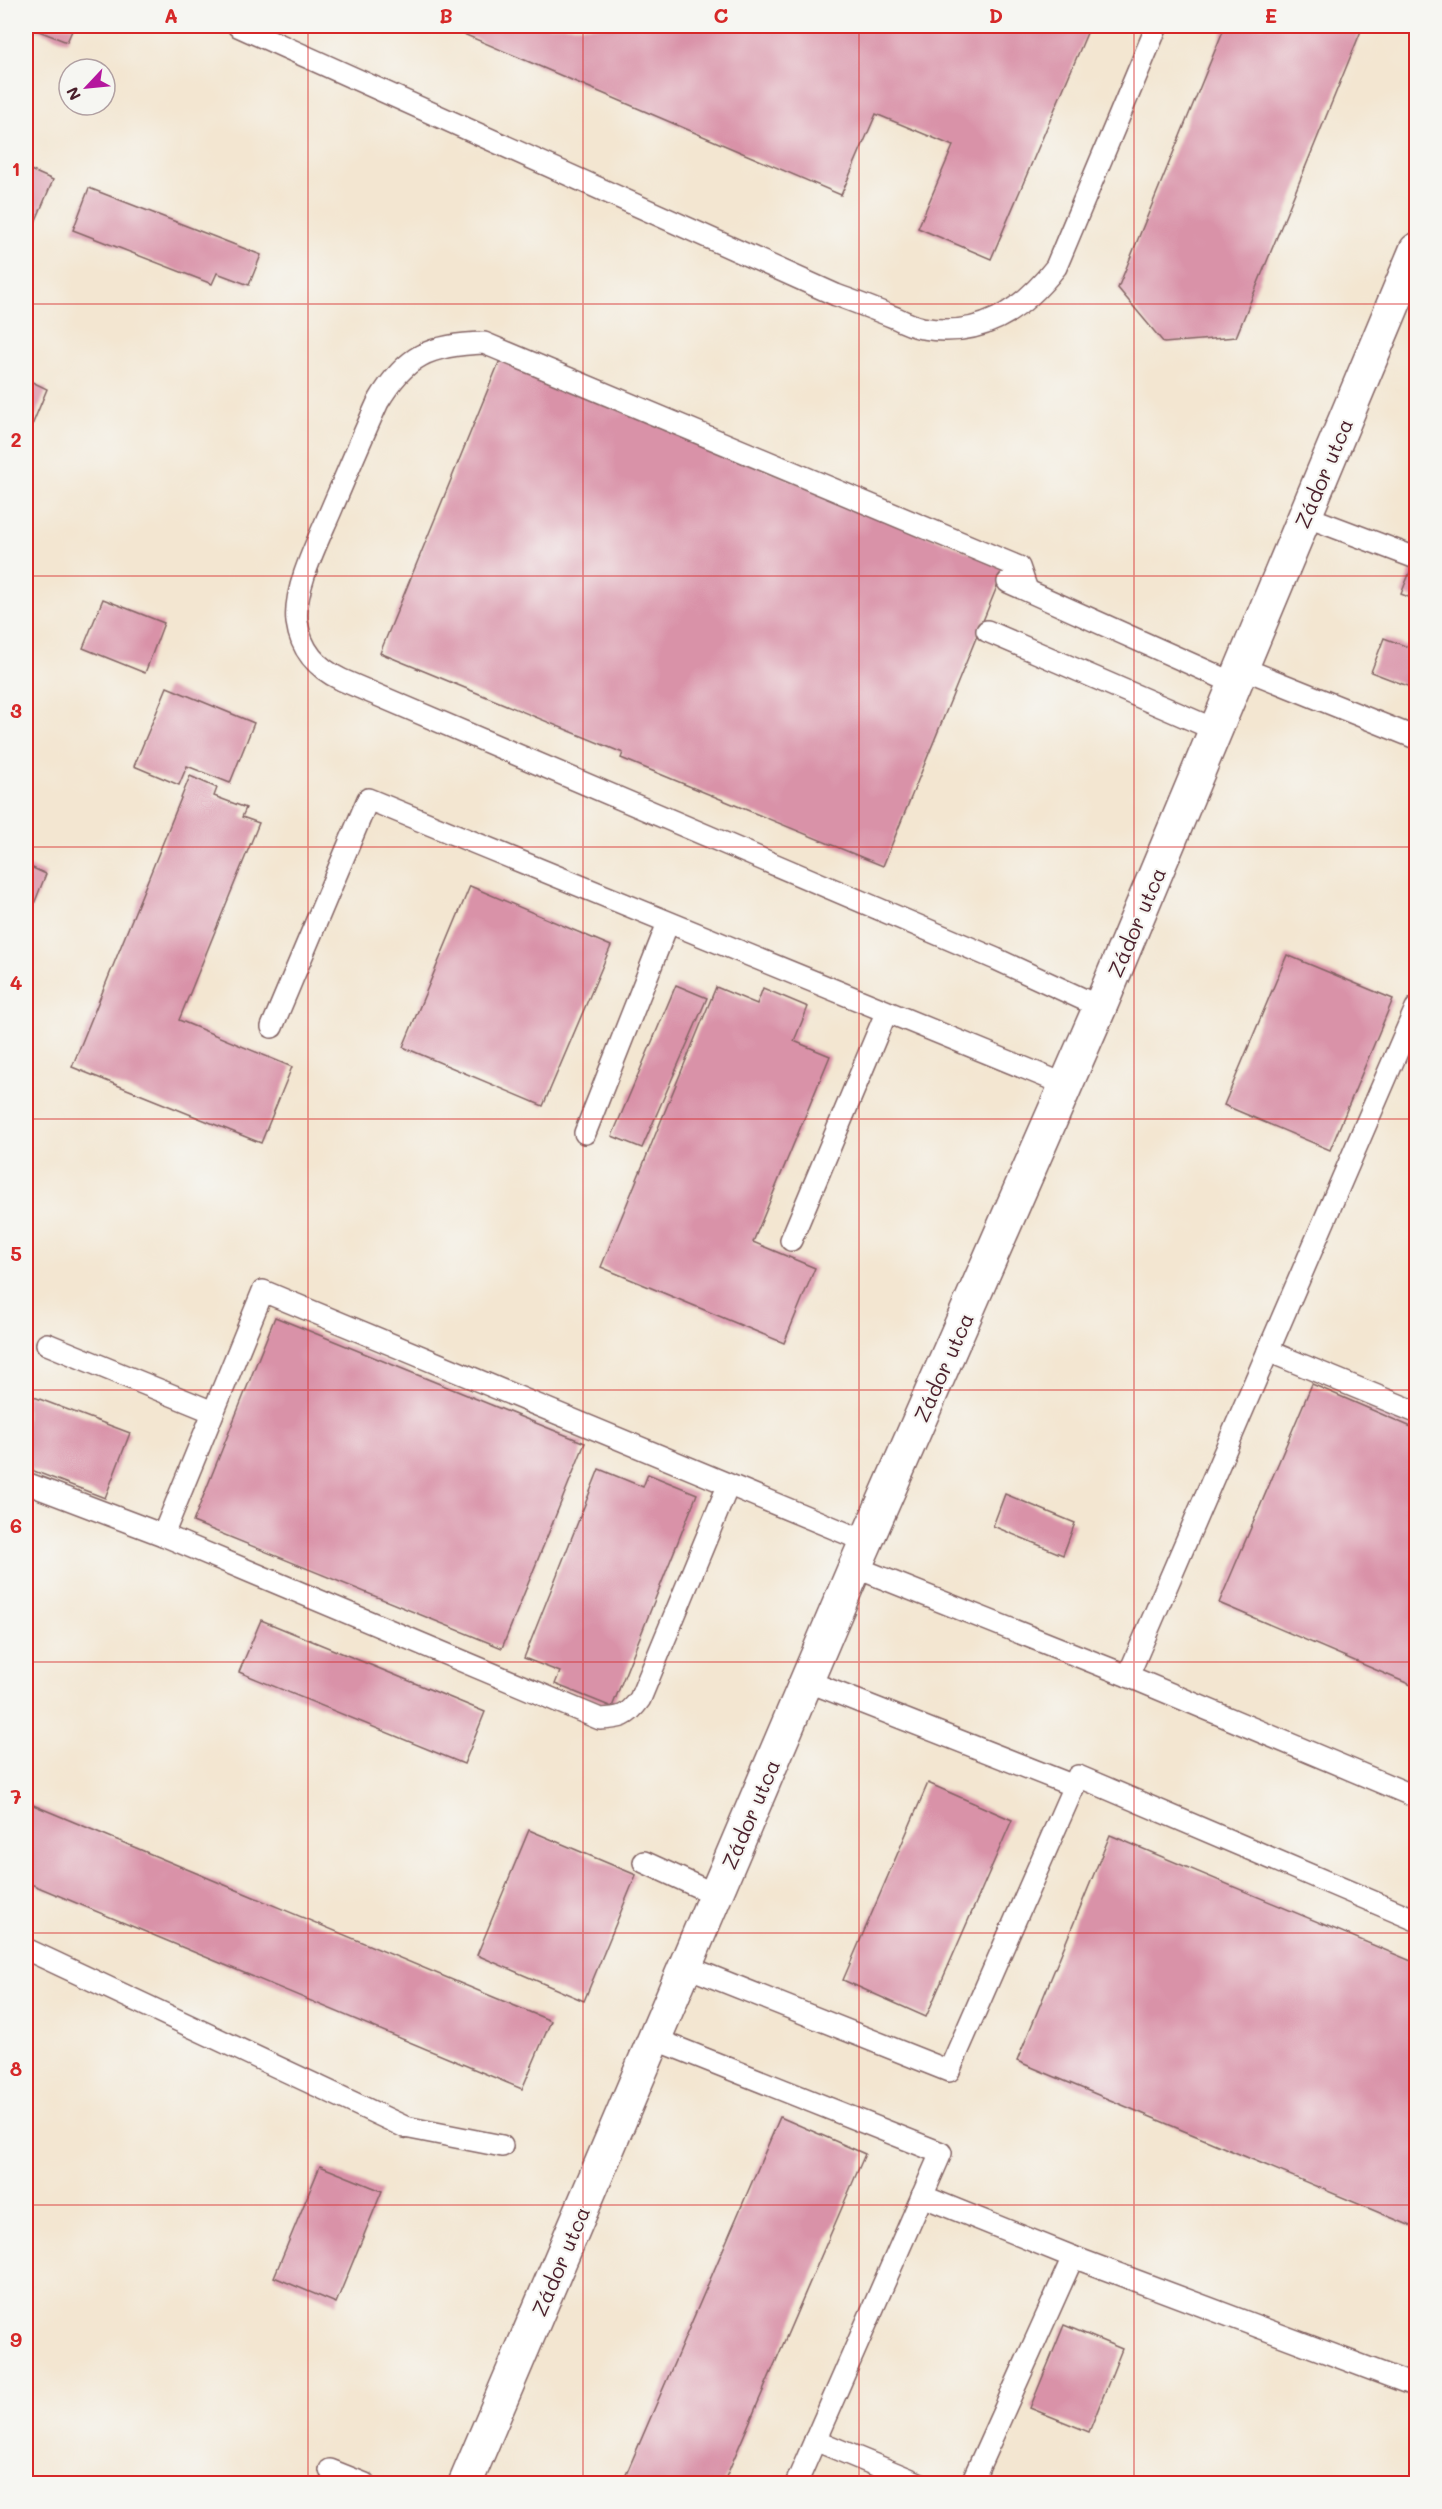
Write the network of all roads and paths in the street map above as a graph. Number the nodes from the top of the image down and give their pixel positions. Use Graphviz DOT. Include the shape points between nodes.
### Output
graph roads {
  1 [pos="238,26"];
  2 [pos="1157,26"];
  3 [pos="1413,266"];
  4 [pos="1305,516"];
  5 [pos="1416,558"];
  6 [pos="987,631"];
  7 [pos="1239,676"];
  8 [pos="1216,730"];
  9 [pos="1416,738"];
  10 [pos="668,923"];
  11 [pos="1100,1006"];
  12 [pos="1416,1008"];
  13 [pos="886,1013"];
  14 [pos="272,1027"];
  15 [pos="1066,1085"];
  16 [pos="585,1133"];
  17 [pos="791,1240"];
  18 [pos="47,1344"];
  19 [pos="1268,1351"];
  20 [pos="213,1412"];
  21 [pos="1416,1412"];
  22 [pos="26,1483"];
  23 [pos="728,1485"];
  24 [pos="163,1535"];
  25 [pos="861,1554"];
  26 [pos="1128,1676"];
  27 [pos="807,1681"];
  28 [pos="1074,1786"];
  29 [pos="1416,1797"];
  30 [pos="644,1862"];
  31 [pos="716,1895"];
  32 [pos="1416,1920"];
  33 [pos="26,1949"];
  34 [pos="685,1966"];
  35 [pos="655,2039"];
  36 [pos="502,2146"];
  37 [pos="922,2196"];
  38 [pos="1073,2257"];
  39 [pos="1416,2386"];
  40 [pos="815,2440"];
  41 [pos="330,2470"];
  42 [pos="365,2484"];
  43 [pos="465,2484"];
  44 [pos="796,2484"];
  45 [pos="921,2484"];
  46 [pos="971,2484"];
  1 -- 2 [label="lane" via="836,295 920,328 956,331 984,325 1008,313 1037,291 1056,267"];
  3 -- 4 [label="street, Zádor utca"];
  4 -- 5 [label="lane"];
  4 -- 7 [label="street, Zádor utca"];
  6 -- 8 [label="lane"];
  7 -- 8 [label="street, Zádor utca"];
  7 -- 9 [label="lane"];
  7 -- 11 [label="lane" via="1018,586 1019,567 484,343 452,344 422,355 392,378 305,571 297,620 310,658 327,673"];
  8 -- 11 [label="street, Zádor utca"];
  10 -- 13 [label="lane"];
  10 -- 14 [label="lane" via="368,799"];
  10 -- 16 [label="lane"];
  11 -- 15 [label="street, Zádor utca"];
  12 -- 19 [label="lane"];
  13 -- 15 [label="lane"];
  13 -- 17 [label="lane"];
  15 -- 25 [label="street, Zádor utca"];
  18 -- 20 [label="lane"];
  19 -- 21 [label="lane"];
  19 -- 26 [label="lane"];
  20 -- 23 [label="lane" via="263,1291"];
  20 -- 24 [label="lane"];
  22 -- 24 [label="lane"];
  23 -- 24 [label="lane" via="640,1699 631,1712 618,1718 600,1719"];
  23 -- 25 [label="lane"];
  25 -- 26 [label="lane"];
  25 -- 27 [label="street, Zádor utca"];
  26 -- 29 [label="lane"];
  27 -- 28 [label="lane"];
  27 -- 31 [label="street, Zádor utca"];
  28 -- 32 [label="lane" via="1078,1776"];
  28 -- 34 [label="lane" via="949,2071"];
  30 -- 31 [label="lane"];
  31 -- 34 [label="street, Zádor utca"];
  33 -- 36 [label="lane" via="405,2127"];
  34 -- 35 [label="street, Zádor utca"];
  35 -- 37 [label="lane" via="941,2153"];
  35 -- 43 [label="street, Zádor utca"];
  37 -- 38 [label="lane"];
  37 -- 40 [label="lane"];
  38 -- 39 [label="lane"];
  38 -- 46 [label="lane"];
  40 -- 44 [label="lane"];
  40 -- 45 [label="lane"];
  41 -- 42 [label="lane"];
}
